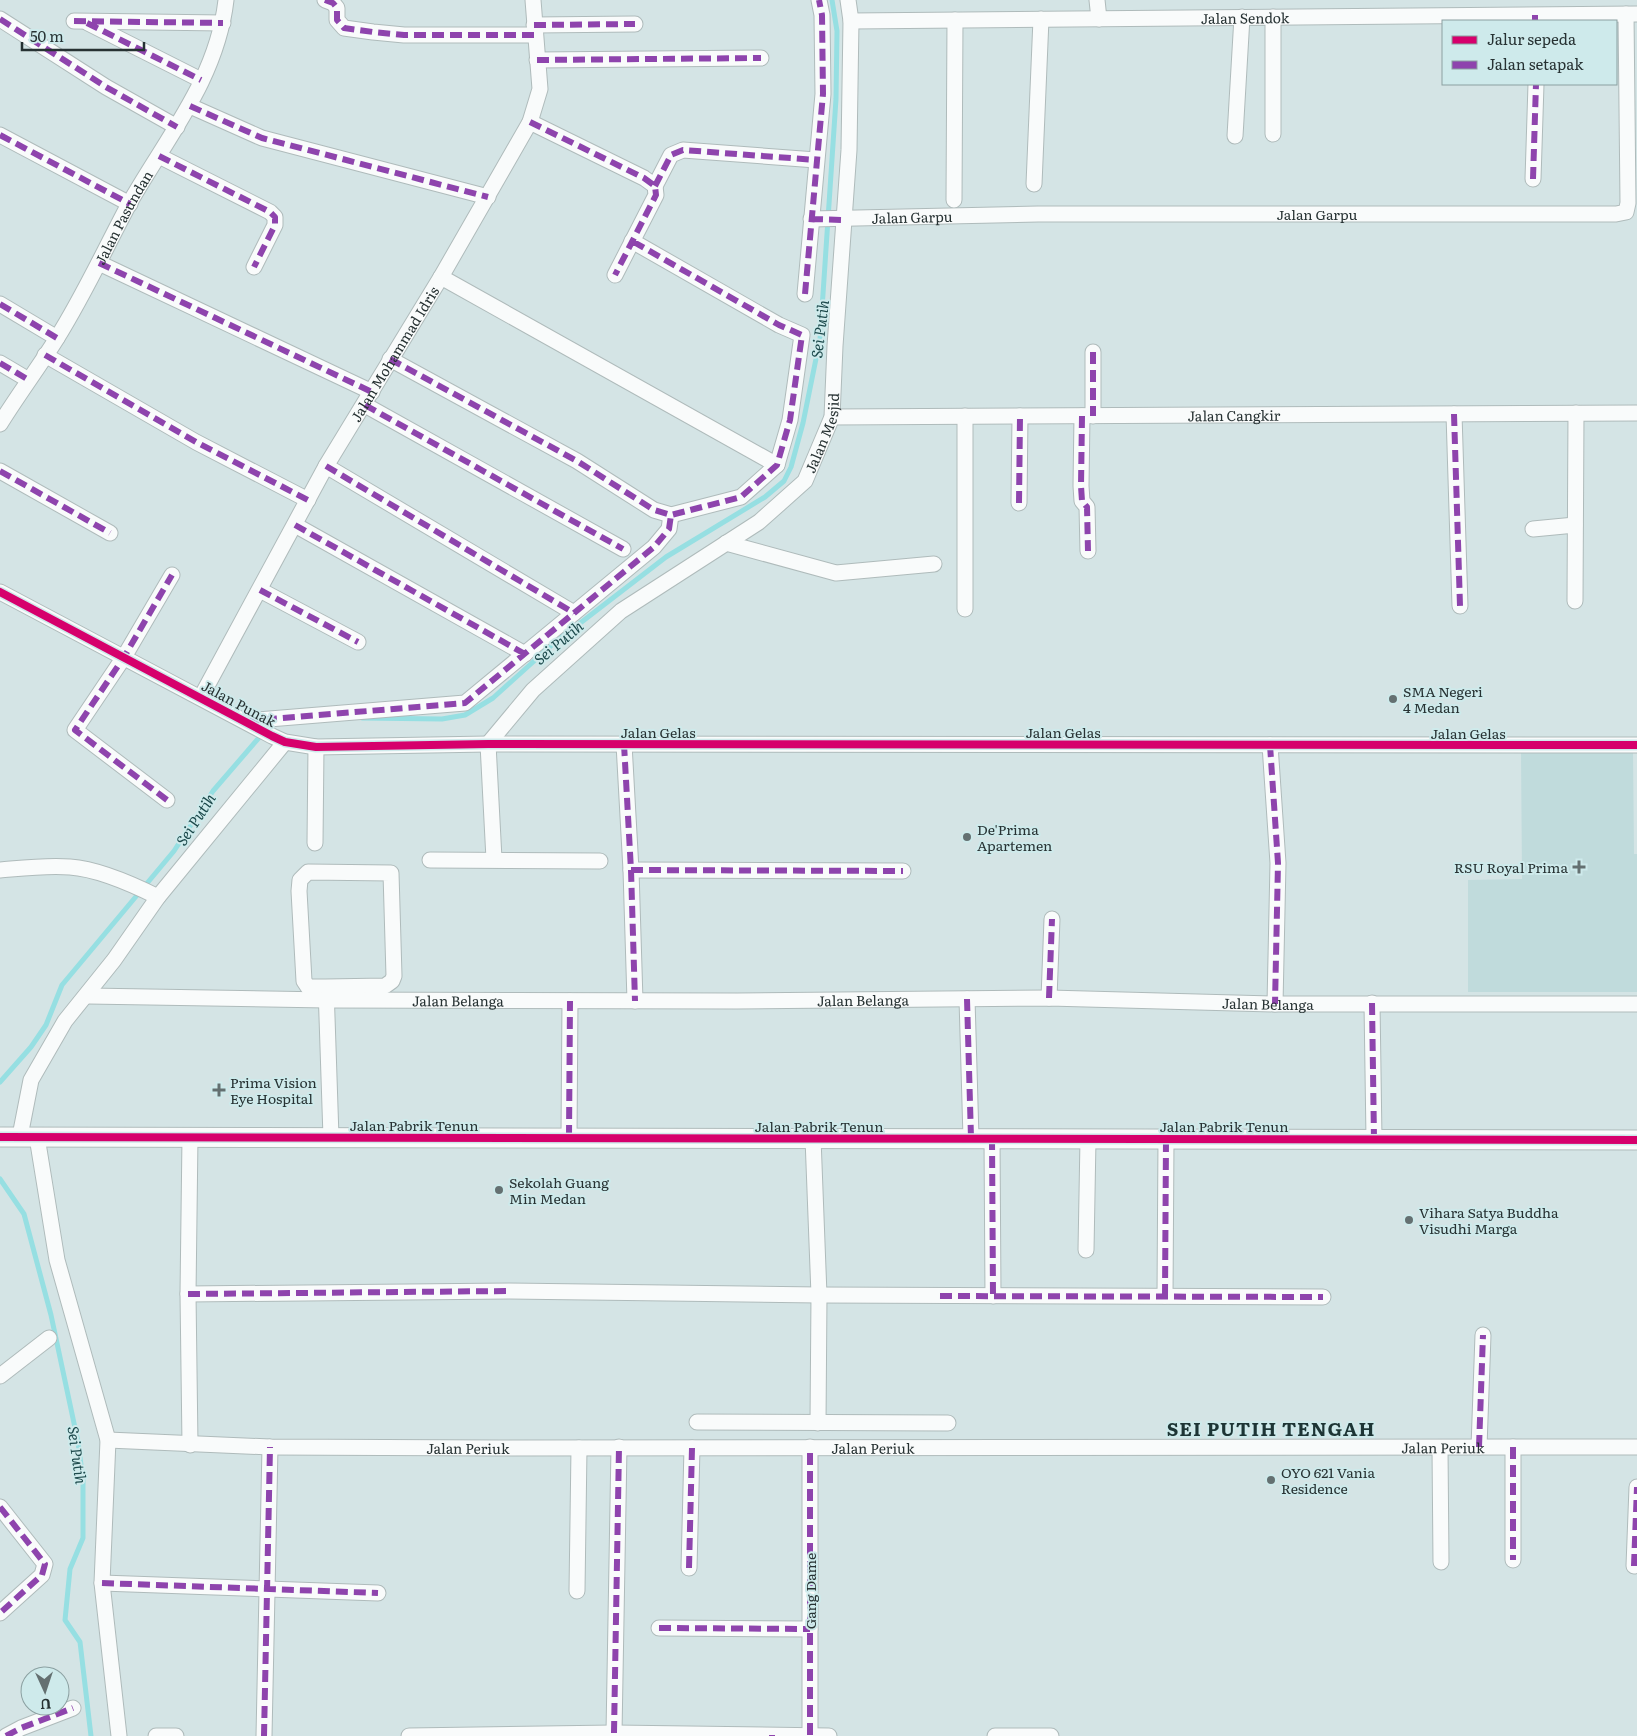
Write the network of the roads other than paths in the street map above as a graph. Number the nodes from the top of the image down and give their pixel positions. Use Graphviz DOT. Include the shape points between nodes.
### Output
graph roads {
  1 [pos="226,0"];
  2 [pos="325,0"];
  3 [pos="533,0"];
  4 [pos="820,0"];
  5 [pos="848,0"];
  6 [pos="1097,0"];
  7 [pos="1632,14"];
  8 [pos="1242,17"];
  9 [pos="1273,17"];
  10 [pos="1535,18"];
  11 [pos="0,19"];
  12 [pos="1041,19"];
  13 [pos="1099,19"];
  14 [pos="955,20"];
  15 [pos="851,21"];
  16 [pos="223,23"];
  17 [pos="635,24"];
  18 [pos="534,30"];
  19 [pos="761,58"];
  20 [pos="537,60"];
  21 [pos="201,80"];
  22 [pos="1536,85"];
  23 [pos="190,106"];
  24 [pos="530,122"];
  25 [pos="177,127"];
  26 [pos="1273,134"];
  27 [pos="0,135"];
  28 [pos="1235,136"];
  29 [pos="159,156"];
  30 [pos="816,160"];
  31 [pos="1533,179"];
  32 [pos="1034,184"];
  33 [pos="655,186"];
  34 [pos="488,197"];
  35 [pos="954,200"];
  36 [pos="130,204"];
  37 [pos="812,220"];
  38 [pos="842,220"];
  39 [pos="632,241"];
  40 [pos="99,263"];
  41 [pos="254,267"];
  42 [pos="615,276"];
  43 [pos="441,278"];
  44 [pos="805,294"];
  45 [pos="0,304"];
  46 [pos="57,338"];
  47 [pos="1093,352"];
  48 [pos="45,355"];
  49 [pos="390,359"];
  50 [pos="0,363"];
  51 [pos="27,380"];
  52 [pos="369,399"];
  53 [pos="1576,413"];
  54 [pos="1637,413"];
  55 [pos="1454,414"];
  56 [pos="965,416"];
  57 [pos="1020,416"];
  58 [pos="1087,416"];
  59 [pos="832,417"];
  60 [pos="0,424"];
  61 [pos="777,465"];
  62 [pos="326,466"];
  63 [pos="0,471"];
  64 [pos="308,500"];
  65 [pos="1019,503"];
  66 [pos="671,514"];
  67 [pos="295,525"];
  68 [pos="1575,526"];
  69 [pos="1533,529"];
  70 [pos="110,533"];
  71 [pos="726,543"];
  72 [pos="623,549"];
  73 [pos="1088,551"];
  74 [pos="934,564"];
  75 [pos="172,575"];
  76 [pos="260,590"];
  77 [pos="0,592"];
  78 [pos="1575,601"];
  79 [pos="1460,606"];
  80 [pos="965,609"];
  81 [pos="574,613"];
  82 [pos="358,642"];
  83 [pos="525,654"];
  84 [pos="124,656"];
  85 [pos="200,697"];
  86 [pos="251,724"];
  87 [pos="279,739"];
  88 [pos="488,744"];
  89 [pos="624,744"];
  90 [pos="1270,745"];
  91 [pos="1637,746"];
  92 [pos="316,747"];
  93 [pos="167,800"];
  94 [pos="315,843"];
  95 [pos="494,859"];
  96 [pos="430,860"];
  97 [pos="600,861"];
  98 [pos="0,870"];
  99 [pos="632,870"];
  100 [pos="903,870"];
  101 [pos="154,895"];
  102 [pos="1052,919"];
  103 [pos="327,994"];
  104 [pos="88,996"];
  105 [pos="1049,998"];
  106 [pos="967,999"];
  107 [pos="570,1001"];
  108 [pos="635,1001"];
  109 [pos="1372,1003"];
  110 [pos="1275,1004"];
  111 [pos="1637,1004"];
  112 [pos="16,1136"];
  113 [pos="190,1137"];
  114 [pos="331,1137"];
  115 [pos="570,1138"];
  116 [pos="813,1138"];
  117 [pos="971,1138"];
  118 [pos="992,1138"];
  119 [pos="1088,1139"];
  120 [pos="1166,1139"];
  121 [pos="1374,1139"];
  122 [pos="1637,1140"];
  123 [pos="1086,1250"];
  124 [pos="188,1294"];
  125 [pos="819,1295"];
  126 [pos="993,1296"];
  127 [pos="1165,1296"];
  128 [pos="1323,1297"];
  129 [pos="1483,1335"];
  130 [pos="49,1338"];
  131 [pos="0,1376"];
  132 [pos="697,1422"];
  133 [pos="818,1423"];
  134 [pos="948,1423"];
  135 [pos="108,1440"];
  136 [pos="190,1445"];
  137 [pos="270,1447"];
  138 [pos="619,1447"];
  139 [pos="810,1447"];
  140 [pos="1480,1447"];
  141 [pos="1513,1447"];
  142 [pos="1637,1447"];
  143 [pos="579,1448"];
  144 [pos="692,1448"];
  145 [pos="1440,1448"];
  146 [pos="1637,1487"];
  147 [pos="0,1507"];
  148 [pos="1513,1560"];
  149 [pos="1442,1562"];
  150 [pos="1634,1566"];
  151 [pos="689,1568"];
  152 [pos="102,1583"];
  153 [pos="266,1590"];
  154 [pos="577,1591"];
  155 [pos="378,1593"];
  156 [pos="0,1613"];
  157 [pos="659,1628"];
  158 [pos="810,1629"];
  159 [pos="73,1708"];
  160 [pos="22,1732"];
  161 [pos="614,1733"];
  162 [pos="772,1735"];
  163 [pos="810,1735"];
  164 [pos="6,1736"];
  165 [pos="119,1736"];
  166 [pos="156,1736"];
  167 [pos="176,1736"];
  168 [pos="264,1736"];
  169 [pos="409,1736"];
  170 [pos="829,1736"];
  171 [pos="995,1736"];
  172 [pos="1051,1736"];
  1 -- 16 [label="street, Jalan Pasundan"];
  2 -- 18 [label="street" via="337,8 337,20 344,28 404,35"];
  3 -- 18 [label="street, Jalan Mohammad Idris"];
  4 -- 30 [label="street" via="823,94"];
  5 -- 15 [label="street, Jalan Mesjid"];
  6 -- 13 [label="street"];
  7 -- 10 [label="street, Jalan Sendok"];
  7 -- 38 [label="street, Jalan Garpu" via="1626,212 1038,214"];
  8 -- 9 [label="street, Jalan Sendok"];
  8 -- 13 [label="street, Jalan Sendok"];
  8 -- 28 [label="street"];
  9 -- 10 [label="street, Jalan Sendok"];
  9 -- 26 [label="street"];
  11 -- 25 [label="street" via="106,87"];
  12 -- 13 [label="street, Jalan Sendok"];
  12 -- 14 [label="street, Jalan Sendok"];
  12 -- 32 [label="street"];
  14 -- 15 [label="street, Jalan Sendok"];
  14 -- 35 [label="street"];
  15 -- 38 [label="street, Jalan Mesjid" via="849,150"];
  16 -- 21 [label="street, Jalan Pasundan" via="216,49"];
  16 -- 21 [label="street" via="79,21"];
  17 -- 18 [label="street"];
  18 -- 20 [label="street, Jalan Mohammad Idris"];
  19 -- 20 [label="street"];
  20 -- 24 [label="street, Jalan Mohammad Idris" via="540,89"];
  21 -- 23 [label="street, Jalan Pasundan"];
  22 -- 31 [label="street"];
  23 -- 25 [label="street, Jalan Pasundan"];
  23 -- 34 [label="street" via="262,138"];
  24 -- 33 [label="street"];
  24 -- 34 [label="street, Jalan Mohammad Idris"];
  25 -- 29 [label="street, Jalan Pasundan"];
  27 -- 36 [label="street"];
  29 -- 36 [label="street, Jalan Pasundan"];
  29 -- 41 [label="street" via="275,217 275,225"];
  30 -- 33 [label="street" via="683,150 671,155"];
  30 -- 37 [label="street"];
  33 -- 39 [label="street" via="656,195"];
  34 -- 43 [label="street, Jalan Mohammad Idris"];
  36 -- 40 [label="street, Jalan Pasundan"];
  37 -- 38 [label="street, Jalan Garpu"];
  37 -- 44 [label="street"];
  38 -- 59 [label="street, Jalan Mesjid"];
  39 -- 42 [label="street"];
  39 -- 61 [label="street" via="779,325 802,334 790,420"];
  40 -- 46 [label="street, Jalan Pasundan"];
  40 -- 52 [label="street"];
  43 -- 49 [label="street, Jalan Mohammad Idris"];
  43 -- 61 [label="street"];
  45 -- 46 [label="street"];
  46 -- 48 [label="street, Jalan Pasundan"];
  47 -- 58 [label="street"];
  48 -- 51 [label="street, Jalan Pasundan"];
  48 -- 64 [label="street" via="196,442"];
  49 -- 52 [label="street, Jalan Mohammad Idris"];
  49 -- 66 [label="street" via="577,461 654,510"];
  50 -- 51 [label="street"];
  51 -- 60 [label="street, Jalan Pasundan"];
  52 -- 62 [label="street, Jalan Mohammad Idris"];
  52 -- 72 [label="street"];
  53 -- 54 [label="street, Jalan Cangkir"];
  53 -- 55 [label="street, Jalan Cangkir"];
  53 -- 68 [label="street"];
  55 -- 58 [label="street, Jalan Cangkir"];
  55 -- 79 [label="street"];
  56 -- 57 [label="street, Jalan Cangkir"];
  56 -- 59 [label="street, Jalan Cangkir"];
  56 -- 80 [label="street"];
  57 -- 58 [label="street, Jalan Cangkir"];
  57 -- 65 [label="street"];
  58 -- 73 [label="street" via="1081,486 1082,501 1087,508"];
  59 -- 71 [label="street, Jalan Mesjid" via="805,481 759,522"];
  61 -- 66 [label="street" via="741,497"];
  62 -- 64 [label="street, Jalan Mohammad Idris"];
  62 -- 81 [label="street"];
  63 -- 70 [label="street"];
  64 -- 67 [label="street, Jalan Mohammad Idris"];
  66 -- 81 [label="street" via="669,529 654,547"];
  67 -- 76 [label="street, Jalan Mohammad Idris"];
  67 -- 83 [label="street"];
  68 -- 69 [label="street"];
  68 -- 78 [label="street"];
  71 -- 74 [label="street" via="836,573"];
  71 -- 88 [label="street, Jalan Mesjid" via="621,611 533,690"];
  75 -- 84 [label="street"];
  76 -- 82 [label="street"];
  76 -- 85 [label="street, Jalan Mohammad Idris"];
  77 -- 84 [label="street, Jalan Punak"];
  81 -- 83 [label="street"];
  83 -- 86 [label="street" via="465,703"];
  84 -- 85 [label="street, Jalan Punak"];
  84 -- 93 [label="street" via="75,730"];
  85 -- 86 [label="street, Jalan Punak"];
  86 -- 87 [label="street, Jalan Punak"];
  87 -- 92 [label="street, Jalan Punak"];
  87 -- 101 [label="street"];
  88 -- 89 [label="street, Jalan Gelas"];
  88 -- 92 [label="street, Jalan Punak"];
  88 -- 95 [label="street"];
  89 -- 90 [label="street, Jalan Gelas"];
  89 -- 99 [label="street"];
  90 -- 91 [label="street, Jalan Gelas"];
  90 -- 110 [label="street" via="1278,863"];
  92 -- 94 [label="street"];
  95 -- 96 [label="street"];
  95 -- 97 [label="street"];
  98 -- 101 [label="street" via="83,869"];
  99 -- 100 [label="street"];
  99 -- 108 [label="street"];
  101 -- 104 [label="street"];
  102 -- 105 [label="street"];
  103 -- 103 [label="street" via="385,986 392,981 391,873 308,872 300,880 304,982 308,987"];
  103 -- 104 [label="street, Jalan Belanga"];
  103 -- 107 [label="street, Jalan Belanga"];
  103 -- 114 [label="street"];
  104 -- 112 [label="street" via="65,1021 31,1080"];
  105 -- 106 [label="street, Jalan Belanga"];
  105 -- 110 [label="street, Jalan Belanga"];
  106 -- 108 [label="street, Jalan Belanga"];
  106 -- 117 [label="street"];
  107 -- 108 [label="street, Jalan Belanga"];
  107 -- 115 [label="street"];
  109 -- 110 [label="street, Jalan Belanga"];
  109 -- 111 [label="street, Jalan Belanga" via="1420,1006"];
  109 -- 121 [label="street"];
  112 -- 113 [label="street, Jalan Pabrik Tenun"];
  112 -- 135 [label="street" via="57,1260"];
  113 -- 114 [label="street, Jalan Pabrik Tenun"];
  113 -- 124 [label="street"];
  114 -- 115 [label="street, Jalan Pabrik Tenun"];
  115 -- 116 [label="street, Jalan Pabrik Tenun"];
  116 -- 117 [label="street, Jalan Pabrik Tenun"];
  116 -- 125 [label="street"];
  117 -- 118 [label="street, Jalan Pabrik Tenun"];
  118 -- 119 [label="street, Jalan Pabrik Tenun"];
  118 -- 126 [label="street"];
  119 -- 120 [label="street, Jalan Pabrik Tenun"];
  119 -- 123 [label="street"];
  120 -- 121 [label="street, Jalan Pabrik Tenun"];
  120 -- 127 [label="street"];
  121 -- 122 [label="street, Jalan Pabrik Tenun"];
  124 -- 125 [label="street" via="509,1291"];
  124 -- 136 [label="street"];
  125 -- 126 [label="street"];
  125 -- 133 [label="street"];
  126 -- 127 [label="street"];
  127 -- 128 [label="street"];
  129 -- 140 [label="street"];
  130 -- 131 [label="street"];
  132 -- 133 [label="street"];
  133 -- 134 [label="street"];
  135 -- 136 [label="street, Jalan Periuk"];
  135 -- 152 [label="street"];
  136 -- 137 [label="street, Jalan Periuk"];
  137 -- 143 [label="street, Jalan Periuk"];
  137 -- 153 [label="street"];
  138 -- 143 [label="street, Jalan Periuk"];
  138 -- 144 [label="street, Jalan Periuk"];
  138 -- 161 [label="street"];
  139 -- 144 [label="street, Jalan Periuk"];
  139 -- 145 [label="street, Jalan Periuk"];
  139 -- 158 [label="street, Gang Dame"];
  140 -- 141 [label="street, Jalan Periuk"];
  140 -- 145 [label="street, Jalan Periuk"];
  141 -- 142 [label="street, Jalan Periuk"];
  141 -- 148 [label="street"];
  143 -- 154 [label="street"];
  144 -- 151 [label="street"];
  145 -- 149 [label="street"];
  146 -- 150 [label="street"];
  147 -- 156 [label="street" via="45,1564 42,1575"];
  152 -- 153 [label="street"];
  152 -- 165 [label="street"];
  153 -- 155 [label="street"];
  153 -- 168 [label="street"];
  157 -- 158 [label="street"];
  158 -- 163 [label="street, Gang Dame"];
  159 -- 160 [label="street"];
  160 -- 164 [label="street"];
  161 -- 162 [label="street"];
  161 -- 169 [label="street"];
  162 -- 163 [label="street"];
  163 -- 170 [label="street"];
  166 -- 167 [label="street"];
  171 -- 172 [label="street"];
}
